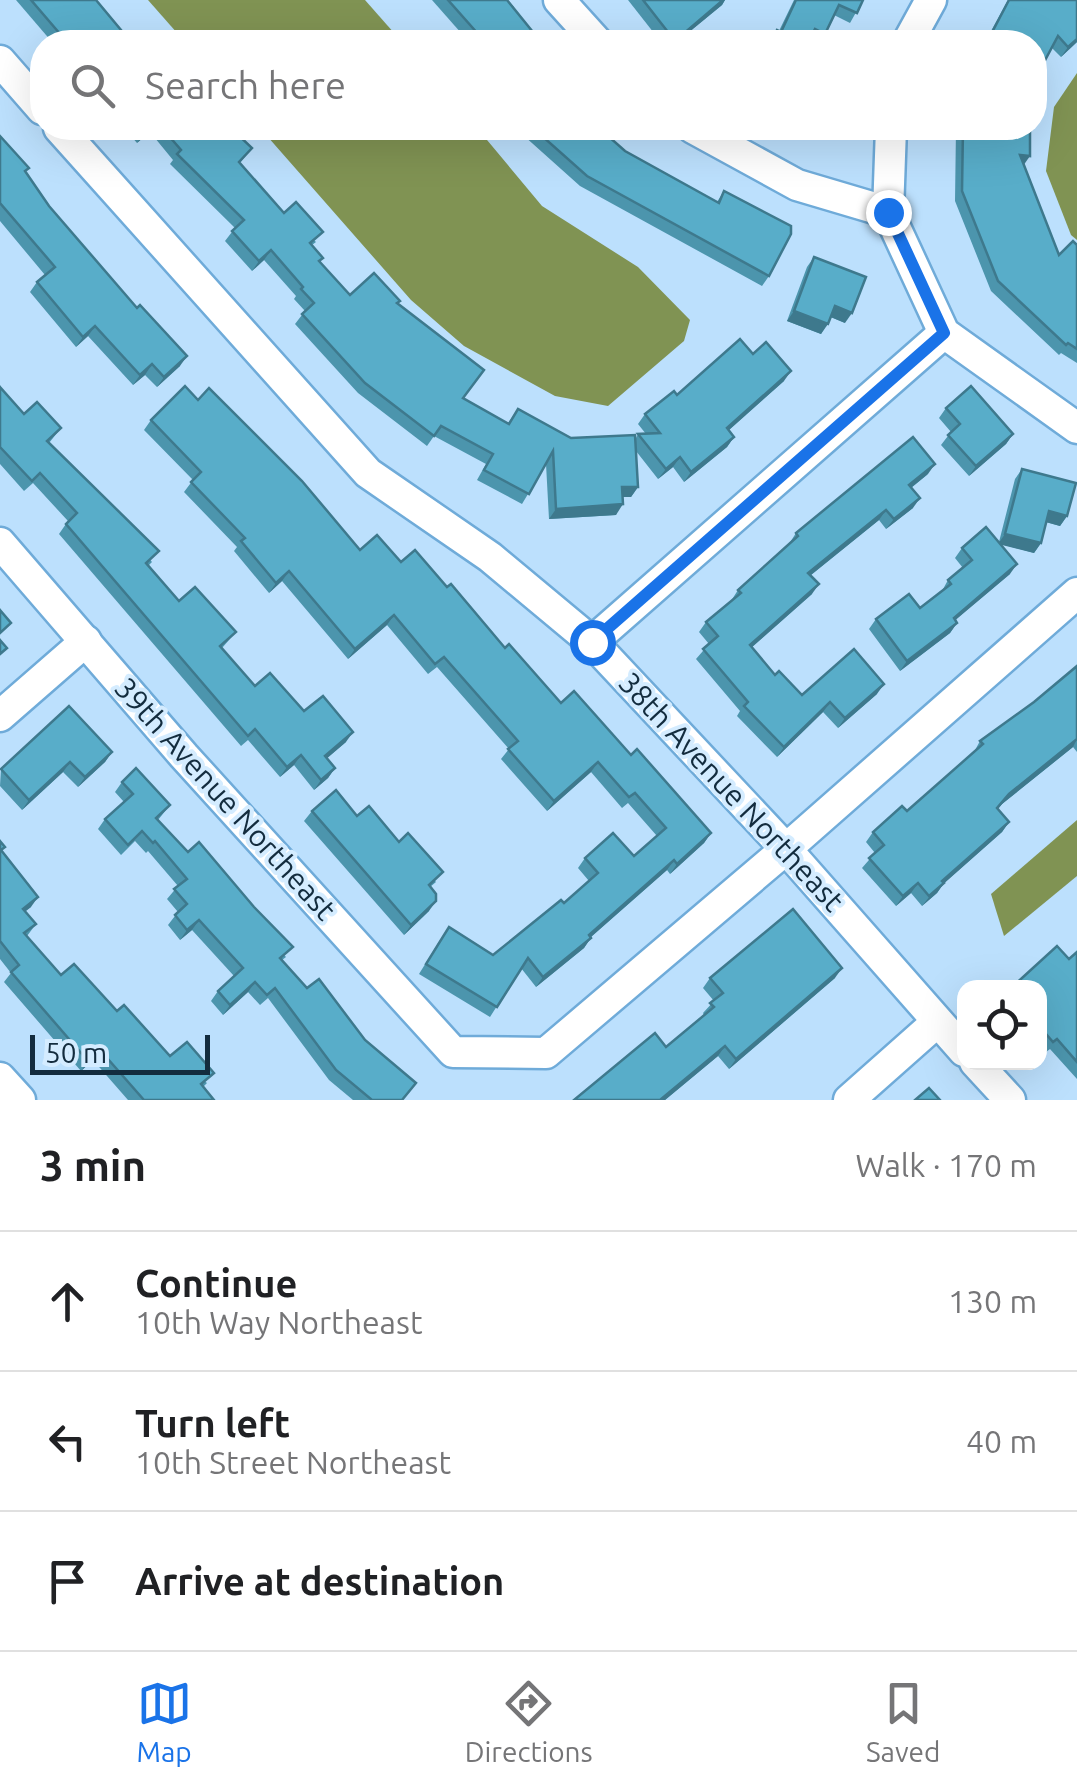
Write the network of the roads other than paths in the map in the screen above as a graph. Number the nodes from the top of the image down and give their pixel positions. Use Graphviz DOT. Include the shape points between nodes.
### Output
graph roads {
  1 [pos="559,0"];
  2 [pos="931,0"];
  3 [pos="586,30"];
  4 [pos="915,30"];
  5 [pos="0,61"];
  6 [pos="30,95"];
  7 [pos="70,140"];
  8 [pos="715,140"];
  9 [pos="890,140"];
  10 [pos="888,212"];
  11 [pos="944,333"];
  12 [pos="1077,428"];
  13 [pos="0,542"];
  14 [pos="1077,593"];
  15 [pos="86,641"];
  16 [pos="592,642"];
  17 [pos="0,716"];
  18 [pos="786,849"];
  19 [pos="937,1022"];
  20 [pos="957,1043"];
  21 [pos="982,1070"];
  22 [pos="0,1078"];
  23 [pos="20,1100"];
  24 [pos="849,1100"];
  25 [pos="1010,1100"];
  1 -- 3 [label="street"];
  2 -- 4 [label="street"];
  5 -- 6 [label="street"];
  7 -- 16 [label="street, 38th Avenue Northeast" via="368,473 490,557"];
  8 -- 10 [label="street" via="797,185"];
  9 -- 10 [label="street"];
  10 -- 11 [label="street"];
  11 -- 12 [label="street"];
  11 -- 16 [label="street"];
  13 -- 15 [label="street, 39th Avenue Northeast"];
  14 -- 18 [label="street"];
  15 -- 17 [label="street"];
  15 -- 18 [label="street, 39th Avenue Northeast" via="453,1052 546,1053"];
  16 -- 18 [label="street, 38th Avenue Northeast"];
  18 -- 19 [label="street, 38th Avenue Northeast"];
  19 -- 20 [label="street, 38th Avenue Northeast"];
  19 -- 24 [label="street"];
  21 -- 25 [label="street"];
  22 -- 23 [label="street"];
}
